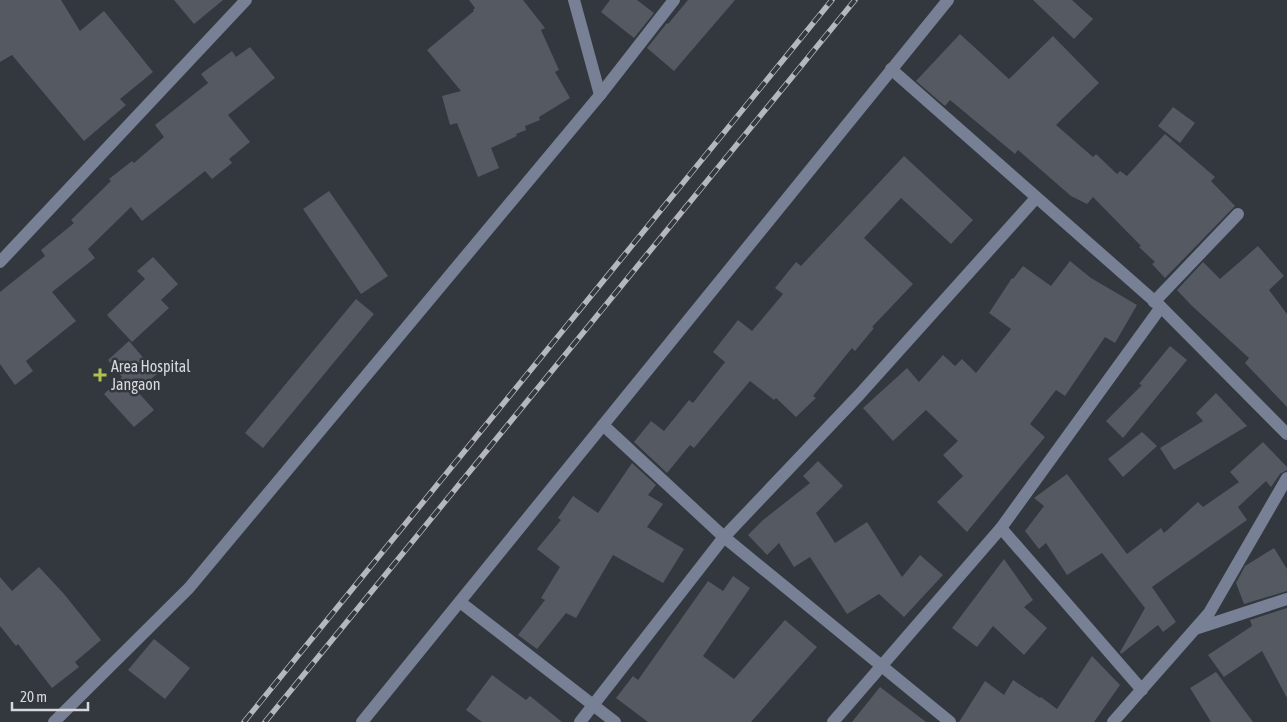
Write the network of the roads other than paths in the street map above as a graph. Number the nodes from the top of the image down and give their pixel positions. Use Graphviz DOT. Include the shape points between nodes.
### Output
graph roads {
  1 [pos="574,0"];
  2 [pos="674,0"];
  3 [pos="948,0"];
  4 [pos="245,1"];
  5 [pos="891,70"];
  6 [pos="600,95"];
  7 [pos="1036,198"];
  8 [pos="1238,214"];
  9 [pos="0,262"];
  10 [pos="1158,305"];
  11 [pos="603,425"];
  12 [pos="1287,434"];
  13 [pos="1287,478"];
  14 [pos="1001,528"];
  15 [pos="724,537"];
  16 [pos="1287,599"];
  17 [pos="460,602"];
  18 [pos="1195,629"];
  19 [pos="881,665"];
  20 [pos="1142,690"];
  21 [pos="593,707"];
  22 [pos="54,722"];
  23 [pos="362,722"];
  24 [pos="580,722"];
  25 [pos="615,722"];
  26 [pos="833,722"];
  27 [pos="950,722"];
  28 [pos="1113,722"];
  1 -- 6 [label="street"];
  2 -- 6 [label="street"];
  3 -- 5 [label="street"];
  4 -- 9 [label="street"];
  5 -- 7 [label="street"];
  5 -- 11 [label="street"];
  6 -- 22 [label="street" via="189,588"];
  7 -- 10 [label="street"];
  7 -- 15 [label="street"];
  8 -- 10 [label="street"];
  10 -- 12 [label="street"];
  10 -- 14 [label="street"];
  11 -- 15 [label="street"];
  11 -- 17 [label="street"];
  13 -- 18 [label="street" via="1209,613"];
  14 -- 19 [label="street"];
  14 -- 20 [label="street"];
  15 -- 19 [label="street"];
  15 -- 21 [label="street"];
  16 -- 18 [label="street"];
  17 -- 21 [label="street"];
  17 -- 23 [label="street"];
  18 -- 20 [label="street"];
  19 -- 26 [label="street"];
  19 -- 27 [label="street"];
  20 -- 28 [label="street"];
  21 -- 24 [label="street"];
  21 -- 25 [label="street"];
}
